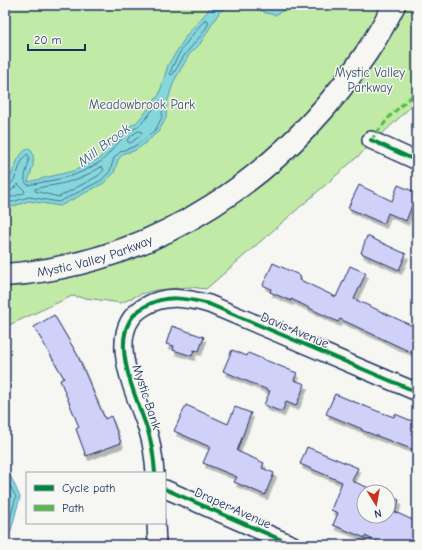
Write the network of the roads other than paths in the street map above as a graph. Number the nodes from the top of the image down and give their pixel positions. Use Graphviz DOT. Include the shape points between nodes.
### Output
graph roads {
  1 [pos="394,5"];
  2 [pos="371,140"];
  3 [pos="417,161"];
  4 [pos="5,275"];
  5 [pos="163,299"];
  6 [pos="417,392"];
  7 [pos="155,472"];
  8 [pos="166,489"];
  9 [pos="156,524"];
  10 [pos="157,545"];
  11 [pos="293,545"];
  1 -- 4 [label="main road, Mystic Valley Parkway" via="367,52 316,118 290,146 229,196 162,234 112,254 53,268"];
  2 -- 3 [label="street"];
  5 -- 6 [label="street, Davis Avenue" via="177,298 209,304"];
  5 -- 7 [label="street, Mystic Bank" via="139,310 130,318 124,343 127,371 148,433"];
  8 -- 11 [label="street, Draper Avenue"];
  9 -- 10 [label="street"];
}
